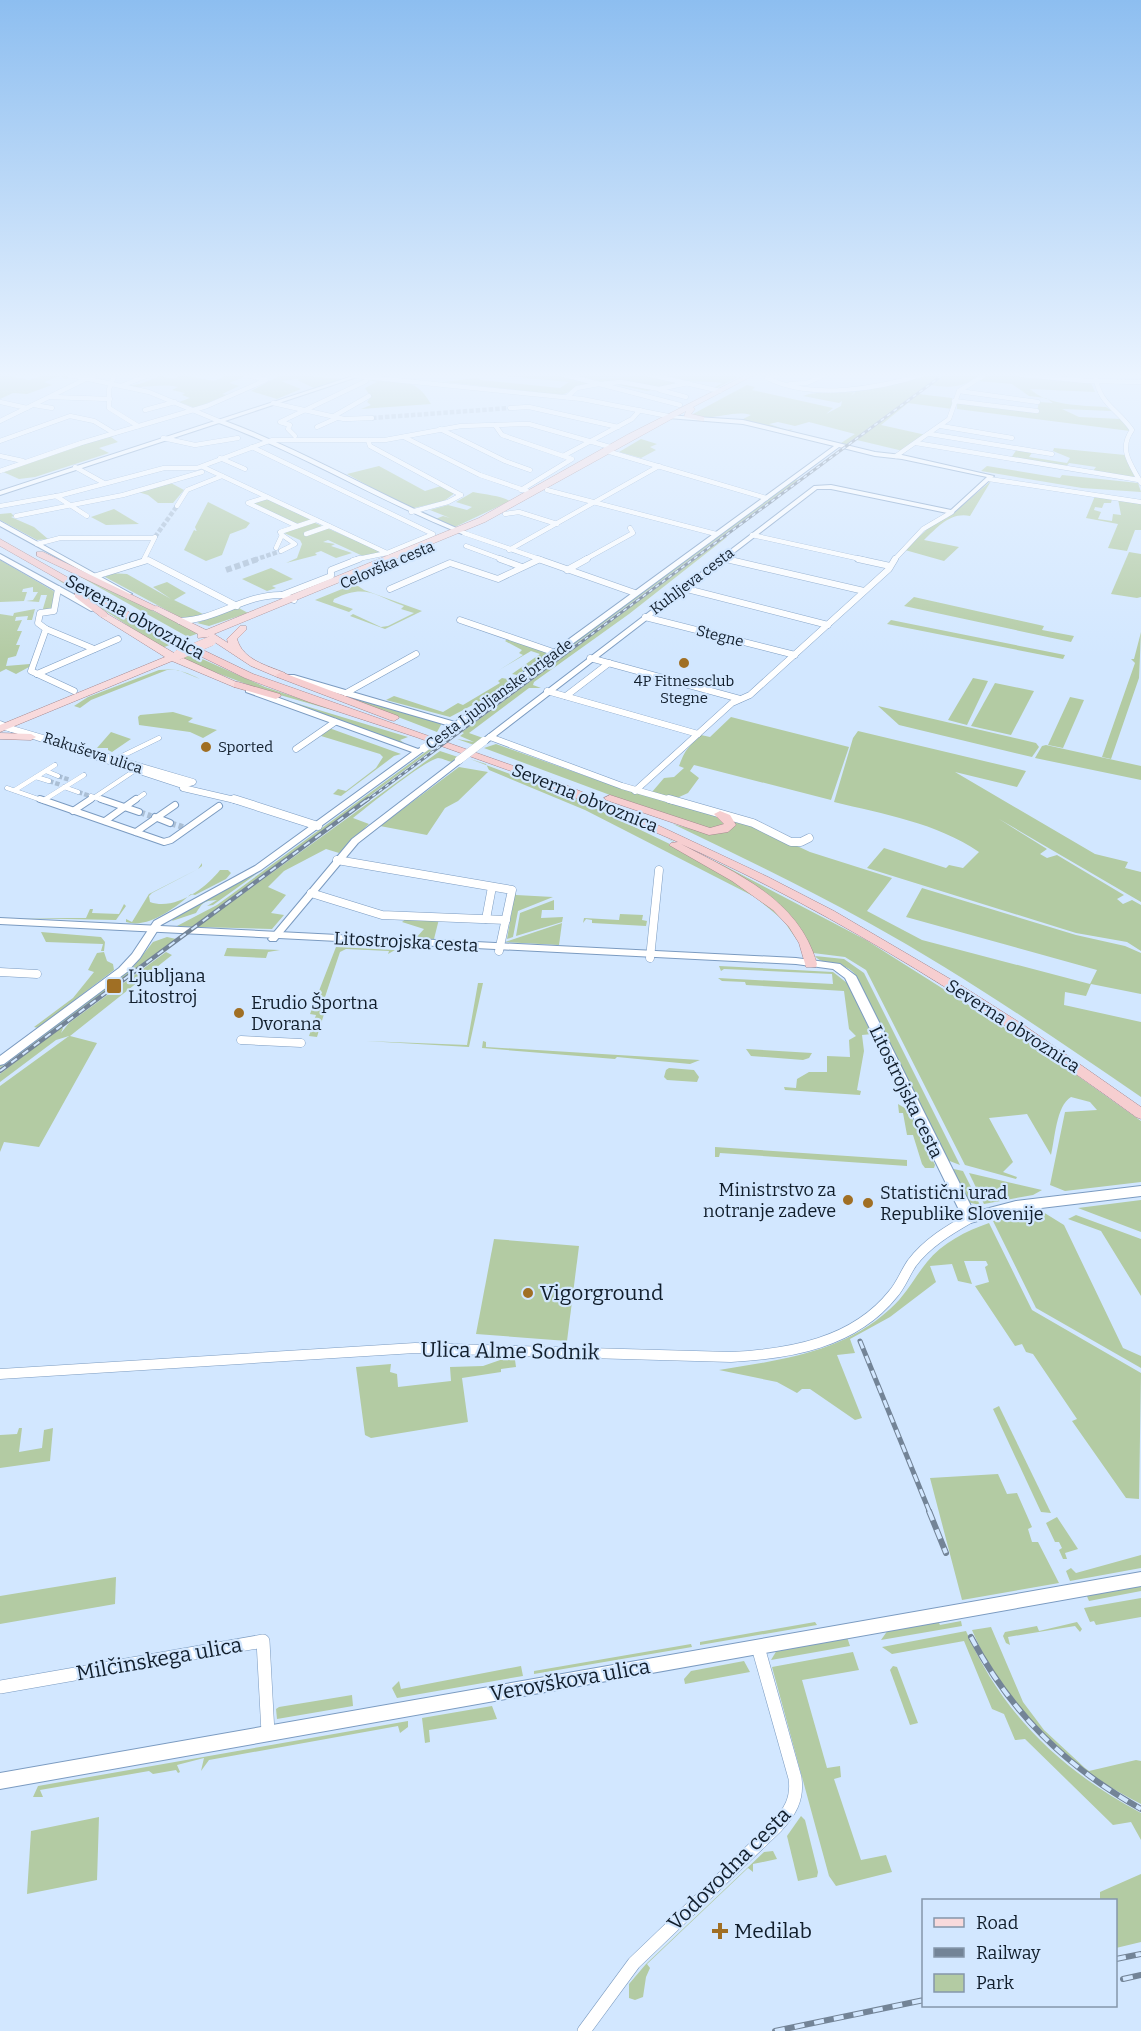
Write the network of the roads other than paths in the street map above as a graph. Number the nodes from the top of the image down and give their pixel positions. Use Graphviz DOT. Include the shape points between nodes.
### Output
graph roads {
  1 [pos="70,469"];
  2 [pos="78,469"];
  3 [pos="161,469"];
  4 [pos="204,469"];
  5 [pos="208,469"];
  6 [pos="297,469"];
  7 [pos="331,469"];
  8 [pos="412,469"];
  9 [pos="468,469"];
  10 [pos="527,469"];
  11 [pos="557,469"];
  12 [pos="576,469"];
  13 [pos="580,469"];
  14 [pos="654,469"];
  15 [pos="668,469"];
  16 [pos="806,469"];
  17 [pos="954,469"];
  18 [pos="1068,469"];
  19 [pos="530,470"];
  20 [pos="222,476"];
  21 [pos="987,476"];
  22 [pos="1140,481"];
  23 [pos="104,483"];
  24 [pos="522,490"];
  25 [pos="547,490"];
  26 [pos="534,493"];
  27 [pos="0,494"];
  28 [pos="56,496"];
  29 [pos="267,497"];
  30 [pos="766,498"];
  31 [pos="1141,500"];
  32 [pos="596,502"];
  33 [pos="0,506"];
  34 [pos="71,506"];
  35 [pos="177,506"];
  36 [pos="411,512"];
  37 [pos="952,512"];
  38 [pos="505,514"];
  39 [pos="16,516"];
  40 [pos="87,516"];
  41 [pos="316,520"];
  42 [pos="0,523"];
  43 [pos="557,524"];
  44 [pos="297,526"];
  45 [pos="329,526"];
  46 [pos="630,528"];
  47 [pos="461,532"];
  48 [pos="306,534"];
  49 [pos="716,534"];
  50 [pos="282,535"];
  51 [pos="752,535"];
  52 [pos="4,541"];
  53 [pos="37,543"];
  54 [pos="466,546"];
  55 [pos="509,549"];
  56 [pos="387,553"];
  57 [pos="0,556"];
  58 [pos="722,558"];
  59 [pos="144,560"];
  60 [pos="538,560"];
  61 [pos="890,566"];
  62 [pos="522,567"];
  63 [pos="567,570"];
  64 [pos="96,576"];
  65 [pos="683,588"];
  66 [pos="58,589"];
  67 [pos="390,589"];
  68 [pos="864,591"];
  69 [pos="635,593"];
  70 [pos="282,595"];
  71 [pos="72,597"];
  72 [pos="58,599"];
  73 [pos="294,600"];
  74 [pos="237,606"];
  75 [pos="276,607"];
  76 [pos="154,608"];
  77 [pos="104,615"];
  78 [pos="645,617"];
  79 [pos="460,620"];
  80 [pos="184,623"];
  81 [pos="828,625"];
  82 [pos="227,626"];
  83 [pos="243,628"];
  84 [pos="46,629"];
  85 [pos="207,637"];
  86 [pos="118,639"];
  87 [pos="150,644"];
  88 [pos="94,649"];
  89 [pos="236,652"];
  90 [pos="556,653"];
  91 [pos="172,654"];
  92 [pos="416,654"];
  93 [pos="795,655"];
  94 [pos="590,658"];
  95 [pos="609,663"];
  96 [pos="143,664"];
  97 [pos="189,665"];
  98 [pos="37,674"];
  99 [pos="281,675"];
  100 [pos="109,682"];
  101 [pos="238,685"];
  102 [pos="74,691"];
  103 [pos="547,691"];
  104 [pos="346,693"];
  105 [pos="566,696"];
  106 [pos="741,700"];
  107 [pos="26,717"];
  108 [pos="335,722"];
  109 [pos="1,728"];
  110 [pos="452,728"];
  111 [pos="698,734"];
  112 [pos="32,736"];
  113 [pos="159,738"];
  114 [pos="487,739"];
  115 [pos="424,742"];
  116 [pos="296,749"];
  117 [pos="120,757"];
  118 [pos="55,765"];
  119 [pos="46,771"];
  120 [pos="134,771"];
  121 [pos="84,775"];
  122 [pos="58,776"];
  123 [pos="36,777"];
  124 [pos="156,777"];
  125 [pos="49,781"];
  126 [pos="177,782"];
  127 [pos="64,786"];
  128 [pos="7,788"];
  129 [pos="573,789"];
  130 [pos="15,790"];
  131 [pos="635,790"];
  132 [pos="78,792"];
  133 [pos="144,794"];
  134 [pos="218,794"];
  135 [pos="92,797"];
  136 [pos="44,800"];
  137 [pos="175,805"];
  138 [pos="219,806"];
  139 [pos="125,807"];
  140 [pos="73,811"];
  141 [pos="139,812"];
  142 [pos="720,814"];
  143 [pos="154,817"];
  144 [pos="105,821"];
  145 [pos="170,823"];
  146 [pos="318,826"];
  147 [pos="136,832"];
  148 [pos="810,838"];
  149 [pos="337,860"];
  150 [pos="658,870"];
  151 [pos="492,887"];
  152 [pos="311,893"];
  153 [pos="486,919"];
  154 [pos="506,920"];
  155 [pos="0,921"];
  156 [pos="0,926"];
  157 [pos="151,931"];
  158 [pos="274,937"];
  159 [pos="500,949"];
  160 [pos="650,956"];
  161 [pos="811,964"];
  162 [pos="0,972"];
  163 [pos="37,974"];
  164 [pos="241,1040"];
  165 [pos="301,1043"];
  166 [pos="0,1061"];
  167 [pos="1141,1103"];
  168 [pos="1141,1114"];
  169 [pos="1141,1191"];
  170 [pos="970,1218"];
  171 [pos="0,1374"];
  172 [pos="1141,1579"];
  173 [pos="758,1647"];
  174 [pos="0,1688"];
  175 [pos="268,1733"];
  176 [pos="0,1781"];
  177 [pos="584,2031"];
  1 -- 27 [label="street"];
  2 -- 23 [label="street"];
  3 -- 23 [label="street"];
  4 -- 34 [label="street" via="128,494"];
  5 -- 20 [label="street"];
  6 -- 56 [label="street" via="433,534"];
  7 -- 36 [label="street"];
  8 -- 36 [label="street" via="461,495"];
  9 -- 24 [label="street"];
  10 -- 19 [label="street"];
  11 -- 24 [label="street"];
  12 -- 26 [label="main road, Celovška cesta"];
  13 -- 25 [label="main road, Celovška cesta"];
  14 -- 32 [label="street"];
  15 -- 30 [label="street"];
  16 -- 30 [label="street, Cesta Ljubljanske brigade"];
  17 -- 21 [label="street"];
  18 -- 22 [label="street"];
  20 -- 29 [label="street"];
  20 -- 35 [label="street" via="187,490"];
  21 -- 31 [label="street"];
  21 -- 37 [label="street"];
  23 -- 28 [label="street"];
  24 -- 26 [label="street"];
  25 -- 32 [label="street"];
  25 -- 38 [label="main road, Celovška cesta"];
  26 -- 47 [label="main road, Celovška cesta"];
  28 -- 33 [label="street"];
  28 -- 34 [label="street"];
  29 -- 41 [label="street"];
  29 -- 44 [label="street" via="248,503"];
  30 -- 49 [label="street, Cesta Ljubljanske brigade"];
  32 -- 43 [label="street"];
  32 -- 49 [label="street"];
  34 -- 39 [label="street"];
  34 -- 40 [label="street"];
  36 -- 47 [label="street"];
  37 -- 51 [label="street, Kuhljeva cesta" via="822,486"];
  37 -- 61 [label="street" via="934,521 892,559"];
  38 -- 43 [label="street" via="519,512"];
  38 -- 47 [label="main road, Celovška cesta"];
  41 -- 44 [label="street"];
  41 -- 45 [label="street"];
  42 -- 53 [label="street"];
  43 -- 55 [label="street"];
  44 -- 50 [label="street" via="280,532"];
  45 -- 48 [label="street"];
  45 -- 56 [label="street"];
  46 -- 63 [label="street" via="633,533"];
  47 -- 55 [label="street"];
  47 -- 73 [label="main road, Celovška cesta"];
  47 -- 83 [label="main road, Celovška cesta"];
  49 -- 69 [label="street, Cesta Ljubljanske brigade"];
  50 -- 50 [label="street" via="295,544 279,549"];
  51 -- 58 [label="street, Kuhljeva cesta"];
  51 -- 61 [label="street"];
  52 -- 76 [label="highway"];
  52 -- 77 [label="highway"];
  52 -- 115 [label="highway, Severna obvoznica" via="225,666"];
  53 -- 59 [label="street" via="60,538 154,538"];
  53 -- 64 [label="street"];
  54 -- 62 [label="street"];
  55 -- 60 [label="street"];
  56 -- 70 [label="street" via="351,561 332,570 324,580"];
  57 -- 66 [label="street"];
  58 -- 65 [label="street, Kuhljeva cesta"];
  58 -- 68 [label="street"];
  59 -- 64 [label="street"];
  59 -- 74 [label="street"];
  60 -- 62 [label="street"];
  60 -- 63 [label="street"];
  61 -- 68 [label="street"];
  62 -- 67 [label="street" via="498,579 453,563"];
  63 -- 69 [label="street"];
  64 -- 76 [label="street"];
  65 -- 78 [label="street, Kuhljeva cesta"];
  65 -- 81 [label="street"];
  66 -- 71 [label="street"];
  66 -- 72 [label="street"];
  68 -- 81 [label="street"];
  69 -- 90 [label="street, Cesta Ljubljanske brigade"];
  70 -- 73 [label="street"];
  70 -- 74 [label="street" via="265,595"];
  71 -- 72 [label="street"];
  71 -- 77 [label="street"];
  72 -- 84 [label="street" via="53,612 40,613 38,623"];
  73 -- 75 [label="main road, Celovška cesta"];
  74 -- 80 [label="street"];
  75 -- 82 [label="main road, Celovška cesta"];
  75 -- 85 [label="main road"];
  76 -- 80 [label="main road"];
  77 -- 87 [label="main road"];
  78 -- 93 [label="street, Stegne"];
  78 -- 94 [label="street, Kuhljeva cesta"];
  79 -- 90 [label="street"];
  80 -- 82 [label="main road" via="203,628"];
  80 -- 85 [label="main road"];
  81 -- 93 [label="street"];
  82 -- 85 [label="main road, Celovška cesta"];
  83 -- 85 [label="main road, Celovška cesta"];
  83 -- 89 [label="main road" via="232,639"];
  84 -- 88 [label="street"];
  84 -- 98 [label="street" via="31,668"];
  85 -- 89 [label="main road"];
  85 -- 91 [label="main road, Celovška cesta, bridge"];
  86 -- 88 [label="street"];
  87 -- 91 [label="main road"];
  87 -- 96 [label="main road"];
  88 -- 98 [label="street"];
  89 -- 99 [label="main road"];
  90 -- 110 [label="street, Cesta Ljubljanske brigade"];
  91 -- 96 [label="main road, Celovška cesta"];
  91 -- 97 [label="main road"];
  91 -- 100 [label="main road"];
  92 -- 104 [label="street"];
  93 -- 106 [label="street"];
  94 -- 95 [label="street"];
  94 -- 103 [label="street, Kuhljeva cesta"];
  95 -- 105 [label="street"];
  95 -- 106 [label="street"];
  96 -- 97 [label="main road"];
  96 -- 100 [label="main road, Celovška cesta"];
  96 -- 102 [label="main road, Celovška cesta"];
  97 -- 101 [label="main road"];
  98 -- 102 [label="street"];
  99 -- 104 [label="street"];
  99 -- 115 [label="highway" via="418,727"];
  100 -- 107 [label="main road, Celovška cesta"];
  101 -- 108 [label="street"];
  101 -- 115 [label="highway"];
  102 -- 109 [label="main road, Celovška cesta"];
  103 -- 105 [label="street"];
  103 -- 114 [label="street, Kuhljeva cesta"];
  104 -- 110 [label="street"];
  105 -- 111 [label="street"];
  106 -- 111 [label="street" via="732,703"];
  107 -- 109 [label="main road, Celovška cesta"];
  107 -- 112 [label="main road" via="22,725"];
  108 -- 115 [label="street"];
  108 -- 116 [label="street"];
  109 -- 112 [label="main road"];
  110 -- 115 [label="street, Cesta Ljubljanske brigade, bridge"];
  111 -- 131 [label="street"];
  112 -- 120 [label="street, Rakuševa ulica"];
  112 -- 126 [label="street, Rakuševa ulica"];
  113 -- 117 [label="street"];
  114 -- 131 [label="street"];
  114 -- 149 [label="street, Kuhljeva cesta, bridge" via="366,830"];
  115 -- 129 [label="highway, Severna obvoznica"];
  115 -- 146 [label="street, Cesta Ljubljanske brigade"];
  118 -- 119 [label="street, Rakuševa ulica"];
  119 -- 122 [label="street"];
  119 -- 123 [label="street, Rakuševa ulica"];
  120 -- 124 [label="street, Rakuševa ulica"];
  120 -- 135 [label="street, Rakuševa ulica"];
  121 -- 127 [label="street, Rakuševa ulica"];
  123 -- 125 [label="street"];
  123 -- 130 [label="street, Rakuševa ulica"];
  124 -- 126 [label="street, Rakuševa ulica"];
  126 -- 134 [label="street, Rakuševa ulica"];
  126 -- 134 [label="street, Rakuševa ulica" via="184,786 193,783"];
  127 -- 132 [label="street"];
  127 -- 136 [label="street, Rakuševa ulica"];
  128 -- 130 [label="street"];
  129 -- 142 [label="highway" via="703,831 728,828 729,820"];
  129 -- 161 [label="highway" via="768,900 797,930"];
  129 -- 167 [label="highway, Severna obvoznica" via="716,849 876,933 990,1001"];
  129 -- 168 [label="highway, Severna obvoznica" via="706,850 861,932 1008,1022"];
  130 -- 136 [label="street"];
  131 -- 142 [label="street"];
  133 -- 139 [label="street, Rakuševa ulica"];
  134 -- 146 [label="street, Rakuševa ulica"];
  135 -- 139 [label="street"];
  135 -- 140 [label="street, Rakuševa ulica"];
  136 -- 140 [label="street"];
  137 -- 143 [label="street"];
  138 -- 147 [label="street" via="165,842"];
  139 -- 141 [label="street"];
  139 -- 144 [label="street, Rakuševa ulica"];
  140 -- 144 [label="street"];
  142 -- 148 [label="street" via="753,823 791,842"];
  143 -- 145 [label="street"];
  143 -- 147 [label="street"];
  144 -- 147 [label="street"];
  146 -- 157 [label="street, Cesta Ljubljanske brigade" via="258,868 172,913"];
  149 -- 151 [label="street"];
  149 -- 152 [label="street, Kuhljeva cesta"];
  150 -- 160 [label="street"];
  151 -- 153 [label="street"];
  151 -- 154 [label="street" via="512,890"];
  152 -- 153 [label="street" via="382,915"];
  152 -- 158 [label="street, Kuhljeva cesta"];
  153 -- 154 [label="street"];
  154 -- 159 [label="street"];
  155 -- 157 [label="main road, Litostrojska cesta"];
  156 -- 157 [label="main road, Litostrojska cesta"];
  157 -- 158 [label="main road, Litostrojska cesta"];
  157 -- 166 [label="street" via="123,970"];
  158 -- 159 [label="main road, Litostrojska cesta"];
  159 -- 160 [label="main road, Litostrojska cesta"];
  160 -- 161 [label="main road, Litostrojska cesta"];
  161 -- 170 [label="main road, Litostrojska cesta" via="838,966 850,976"];
  162 -- 163 [label="street"];
  164 -- 165 [label="street"];
  169 -- 170 [label="main road" via="1016,1206"];
  170 -- 171 [label="street, Ulica Alme Sodnik" via="924,1250 890,1297 863,1321 825,1341 781,1353 731,1357 415,1348"];
  172 -- 173 [label="street, Verovškova ulica"];
  173 -- 175 [label="street, Verovškova ulica"];
  173 -- 177 [label="street, Vodovodna cesta" via="795,1778 794,1803 776,1827 634,1963"];
  174 -- 175 [label="street, Milčinskega ulica" via="263,1641"];
  175 -- 176 [label="street, Verovškova ulica"];
}
